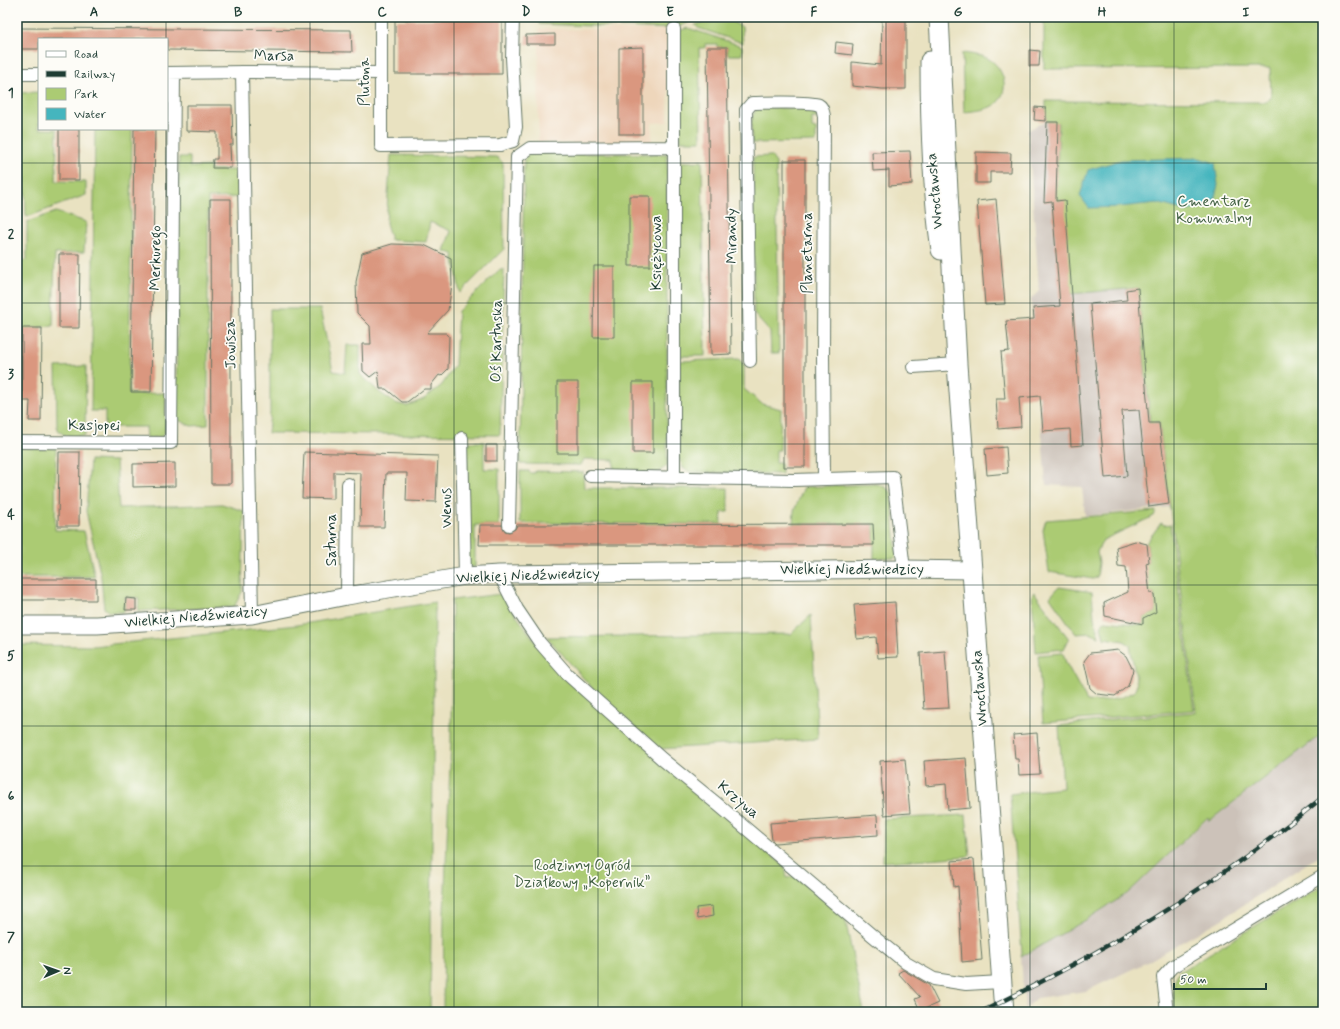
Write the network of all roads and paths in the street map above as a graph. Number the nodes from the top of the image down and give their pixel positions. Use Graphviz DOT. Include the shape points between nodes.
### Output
graph roads {
  1 [pos="381,17"];
  2 [pos="513,17"];
  3 [pos="935,17"];
  4 [pos="940,17"];
  5 [pos="674,28"];
  6 [pos="242,72"];
  7 [pos="171,73"];
  8 [pos="381,73"];
  9 [pos="17,74"];
  10 [pos="38,74"];
  11 [pos="746,110"];
  12 [pos="673,147"];
  13 [pos="750,361"];
  14 [pos="957,364"];
  15 [pos="913,367"];
  16 [pos="462,438"];
  17 [pos="17,442"];
  18 [pos="171,443"];
  19 [pos="590,476"];
  20 [pos="674,477"];
  21 [pos="824,478"];
  22 [pos="348,484"];
  23 [pos="509,525"];
  24 [pos="904,569"];
  25 [pos="971,570"];
  26 [pos="499,574"];
  27 [pos="465,576"];
  28 [pos="348,596"];
  29 [pos="252,615"];
  30 [pos="17,625"];
  31 [pos="1323,876"];
  32 [pos="1001,982"];
  33 [pos="1004,1012"];
  34 [pos="1167,1012"];
  1 -- 8 [label="street, Plutona"];
  2 -- 8 [label="street, Plutona" via="512,58 516,127 513,141 500,145 381,146"];
  3 -- 14 [label="main road, Wrocławska" via="930,44 931,146 937,225"];
  4 -- 14 [label="main road, Wrocławska"];
  5 -- 12 [label="street, Księżycowa"];
  6 -- 7 [label="street, Marsa"];
  6 -- 8 [label="street, Marsa"];
  6 -- 29 [label="street, Jowisza"];
  7 -- 18 [label="street, Merkurego"];
  9 -- 10 [label="street"];
  11 -- 13 [label="street, Mirandy"];
  11 -- 21 [label="street, Planetarna" via="752,103 803,103 822,108"];
  12 -- 20 [label="street, Księżycowa"];
  12 -- 23 [label="street, Oś Kartuska" via="530,148 517,157"];
  14 -- 15 [label="street"];
  14 -- 25 [label="main road, Wrocławska"];
  16 -- 27 [label="street, Wenus"];
  17 -- 18 [label="street, Kasjopei"];
  19 -- 20 [label="street"];
  20 -- 21 [label="street" via="793,480"];
  21 -- 24 [label="street" via="893,477"];
  22 -- 28 [label="street, Saturna"];
  24 -- 25 [label="street, Wielkiej Niedźwiedzicy"];
  24 -- 26 [label="street, Wielkiej Niedźwiedzicy"];
  25 -- 32 [label="main road, Wrocławska"];
  26 -- 27 [label="street, Wielkiej Niedźwiedzicy"];
  26 -- 32 [label="street, Krzywa" via="517,610 540,643 568,675 662,759 867,932 906,963 934,979 966,984"];
  27 -- 28 [label="street, Wielkiej Niedźwiedzicy"];
  28 -- 29 [label="street, Wielkiej Niedźwiedzicy"];
  29 -- 30 [label="street, Wielkiej Niedźwiedzicy" via="97,625"];
  31 -- 34 [label="street" via="1172,967 1163,977"];
  32 -- 33 [label="main road, Wrocławska"];
}
